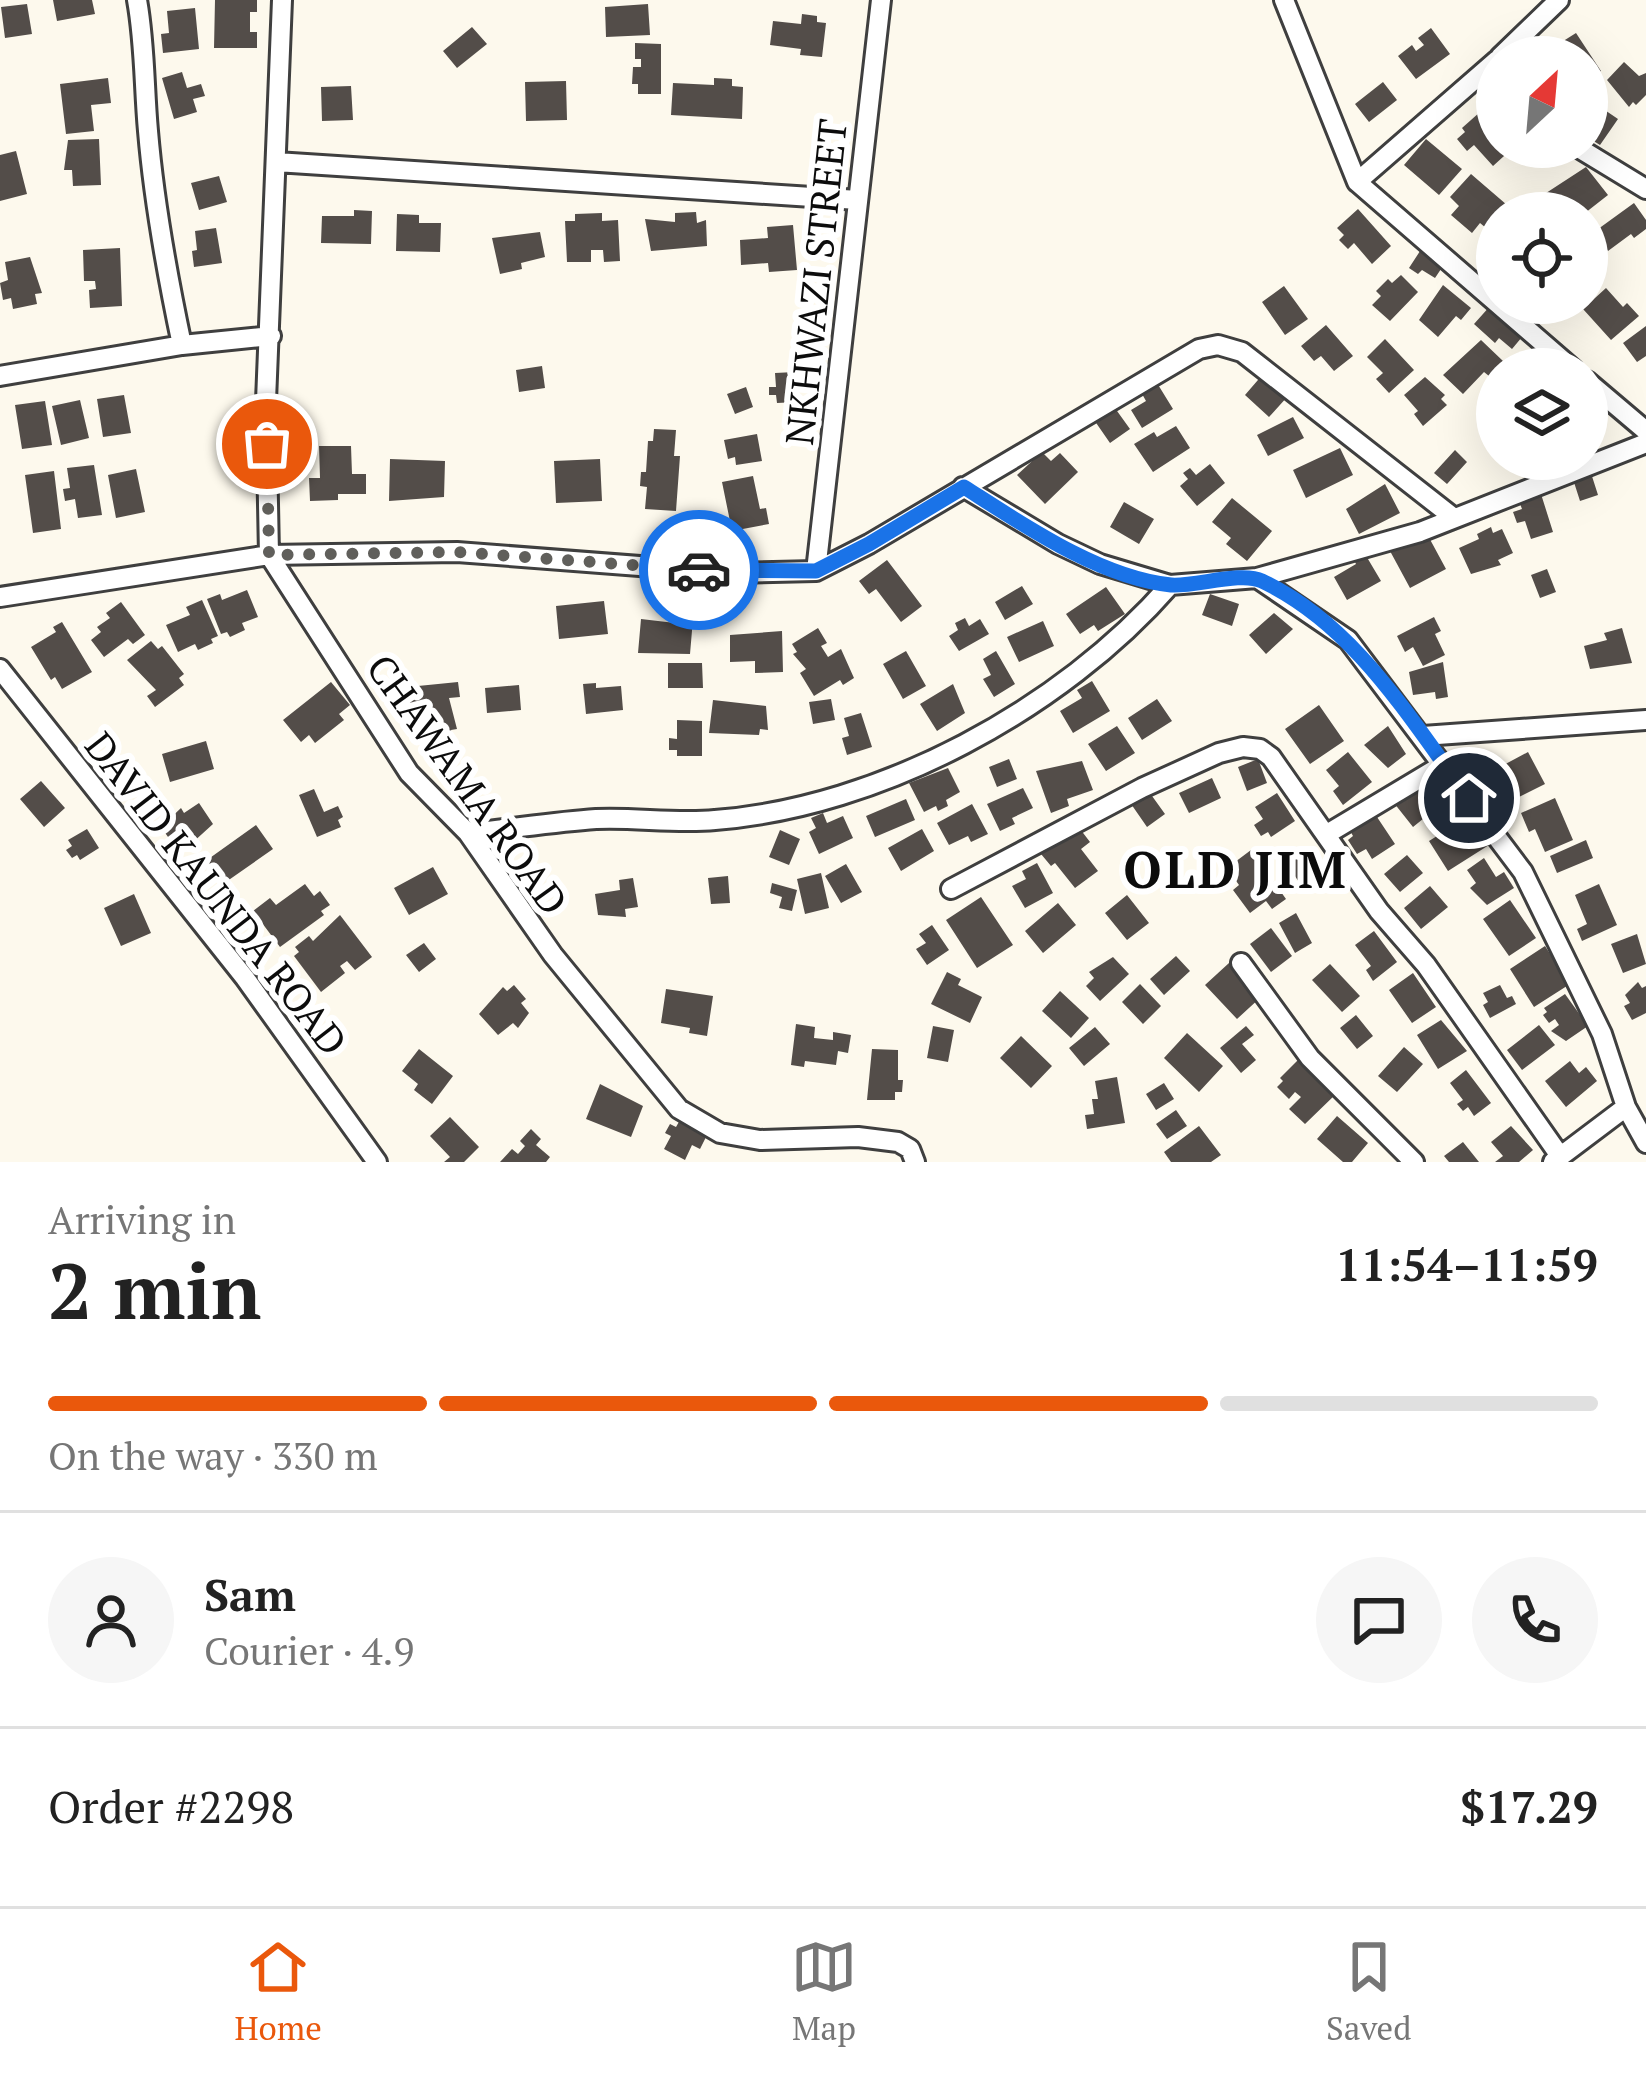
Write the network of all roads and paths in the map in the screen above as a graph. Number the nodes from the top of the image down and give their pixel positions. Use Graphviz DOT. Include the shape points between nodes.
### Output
graph roads {
  1 [pos="137,0"];
  2 [pos="283,0"];
  3 [pos="880,0"];
  4 [pos="1284,0"];
  5 [pos="1559,0"];
  6 [pos="1525,36"];
  7 [pos="1476,84"];
  8 [pos="276,162"];
  9 [pos="1608,166"];
  10 [pos="1357,182"];
  11 [pos="1646,189"];
  12 [pos="858,200"];
  13 [pos="271,336"];
  14 [pos="182,345"];
  15 [pos="1549,348"];
  16 [pos="0,376"];
  17 [pos="1608,399"];
  18 [pos="1646,431"];
  19 [pos="1646,443"];
  20 [pos="964,487"];
  21 [pos="1454,518"];
  22 [pos="269,555"];
  23 [pos="816,571"];
  24 [pos="1257,578"];
  25 [pos="1170,585"];
  26 [pos="0,597"];
  27 [pos="0,669"];
  28 [pos="1646,720"];
  29 [pos="1424,736"];
  30 [pos="1444,764"];
  31 [pos="468,833"];
  32 [pos="1328,835"];
  33 [pos="951,889"];
  34 [pos="1241,963"];
  35 [pos="1626,1107"];
  36 [pos="1646,1143"];
  37 [pos="1556,1159"];
  38 [pos="376,1162"];
  39 [pos="915,1162"];
  40 [pos="1414,1162"];
  1 -- 14 [label="street" via="160,238"];
  2 -- 8 [label="street"];
  3 -- 12 [label="street, NKHWAZI STREET"];
  4 -- 10 [label="street"];
  5 -- 6 [label="street"];
  7 -- 10 [label="street"];
  8 -- 12 [label="street"];
  8 -- 13 [label="street"];
  9 -- 11 [label="street"];
  10 -- 15 [label="street"];
  12 -- 23 [label="street, NKHWAZI STREET"];
  13 -- 14 [label="street"];
  13 -- 22 [label="street"];
  14 -- 16 [label="street"];
  17 -- 18 [label="street"];
  19 -- 21 [label="street"];
  20 -- 21 [label="street" via="1218,345 1242,352"];
  20 -- 23 [label="street"];
  20 -- 25 [label="street" via="1100,564"];
  21 -- 24 [label="street"];
  22 -- 23 [label="street" via="457,552 730,573"];
  22 -- 26 [label="street"];
  22 -- 31 [label="street, CHAWAMA ROAD" via="409,773"];
  24 -- 25 [label="street"];
  24 -- 29 [label="street" via="1348,640"];
  25 -- 31 [label="street" via="1135,626 1069,677 954,750 847,796 716,820 596,819"];
  27 -- 38 [label="street, DAVID KAUNDA ROAD" via="245,978"];
  28 -- 29 [label="street"];
  29 -- 30 [label="street"];
  30 -- 32 [label="street"];
  30 -- 35 [label="street" via="1523,872 1602,1034"];
  31 -- 39 [label="street, CHAWAMA ROAD" via="553,955 679,1109 720,1133 760,1140 898,1142"];
  32 -- 33 [label="street" via="1271,757 1243,747 1142,788"];
  32 -- 37 [label="street"];
  34 -- 40 [label="street" via="1310,1058"];
  35 -- 36 [label="street"];
  35 -- 37 [label="street"];
}
